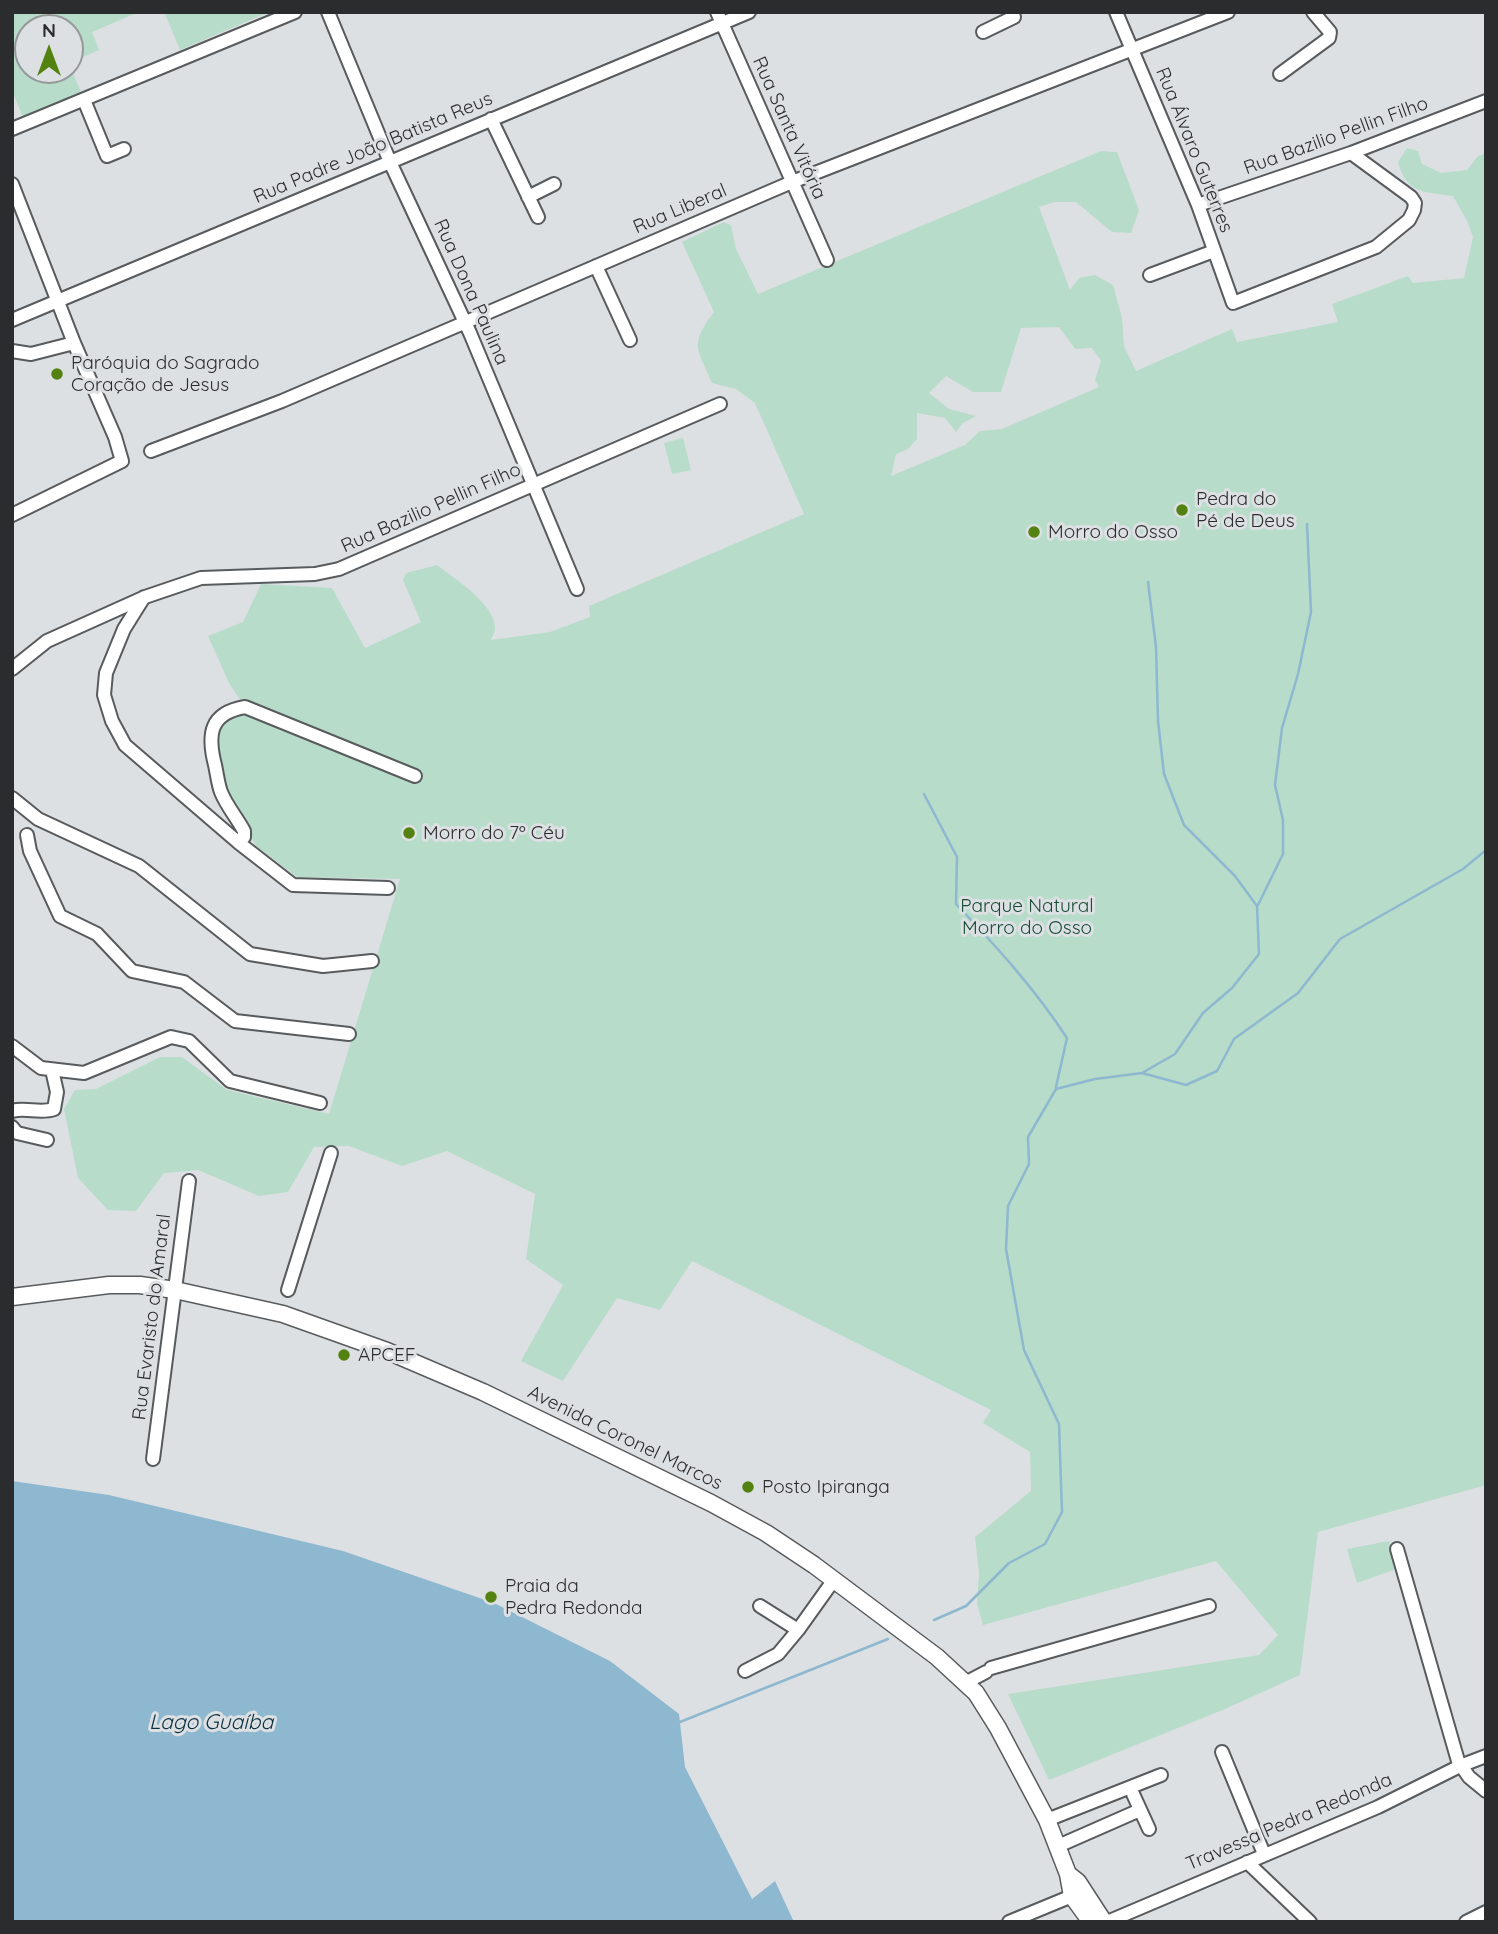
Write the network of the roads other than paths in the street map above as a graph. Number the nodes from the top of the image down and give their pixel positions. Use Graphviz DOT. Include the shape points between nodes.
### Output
graph roads {
  1 [pos="295,12"];
  2 [pos="328,12"];
  3 [pos="749,12"];
  4 [pos="1012,12"];
  5 [pos="1116,12"];
  6 [pos="1228,12"];
  7 [pos="1313,12"];
  8 [pos="719,18"];
  9 [pos="983,32"];
  10 [pos="1133,48"];
  11 [pos="1280,74"];
  12 [pos="84,100"];
  13 [pos="1486,101"];
  14 [pos="491,120"];
  15 [pos="12,129"];
  16 [pos="124,149"];
  17 [pos="1351,153"];
  18 [pos="390,162"];
  19 [pos="792,182"];
  20 [pos="12,184"];
  21 [pos="554,184"];
  22 [pos="528,197"];
  23 [pos="1198,205"];
  24 [pos="538,217"];
  25 [pos="1214,251"];
  26 [pos="827,260"];
  27 [pos="596,266"];
  28 [pos="1150,275"];
  29 [pos="59,301"];
  30 [pos="12,320"];
  31 [pos="465,321"];
  32 [pos="630,340"];
  33 [pos="74,343"];
  34 [pos="12,351"];
  35 [pos="720,404"];
  36 [pos="151,451"];
  37 [pos="533,485"];
  38 [pos="12,515"];
  39 [pos="577,589"];
  40 [pos="145,597"];
  41 [pos="12,669"];
  42 [pos="415,776"];
  43 [pos="12,798"];
  44 [pos="38,819"];
  45 [pos="12,834"];
  46 [pos="27,835"];
  47 [pos="239,843"];
  48 [pos="388,888"];
  49 [pos="372,961"];
  50 [pos="349,1034"];
  51 [pos="12,1046"];
  52 [pos="52,1070"];
  53 [pos="320,1103"];
  54 [pos="12,1111"];
  55 [pos="12,1127"];
  56 [pos="47,1140"];
  57 [pos="331,1153"];
  58 [pos="189,1181"];
  59 [pos="175,1290"];
  60 [pos="12,1297"];
  61 [pos="286,1301"];
  62 [pos="153,1459"];
  63 [pos="1397,1549"];
  64 [pos="834,1581"];
  65 [pos="760,1606"];
  66 [pos="1209,1606"];
  67 [pos="798,1630"];
  68 [pos="745,1671"];
  69 [pos="967,1682"];
  70 [pos="1222,1752"];
  71 [pos="1486,1756"];
  72 [pos="1460,1766"];
  73 [pos="1161,1775"];
  74 [pos="1486,1791"];
  75 [pos="1133,1794"];
  76 [pos="1140,1810"];
  77 [pos="1047,1820"];
  78 [pos="1149,1829"];
  79 [pos="1058,1846"];
  80 [pos="1264,1854"];
  81 [pos="1247,1862"];
  82 [pos="1068,1874"];
  83 [pos="1072,1896"];
  84 [pos="1486,1912"];
  85 [pos="1009,1922"];
  86 [pos="1091,1922"];
  87 [pos="1106,1922"];
  88 [pos="1310,1922"];
  89 [pos="1466,1922"];
  1 -- 12 [label="street"];
  2 -- 18 [label="street, Rua Dona Paulina"];
  3 -- 8 [label="street, Rua Padre João Batista Reus"];
  4 -- 9 [label="street" via="1014,17"];
  5 -- 10 [label="street, Rua Álvaro Guterres"];
  6 -- 10 [label="street, Rua Liberal"];
  7 -- 11 [label="street" via="1330,32 1329,38"];
  8 -- 14 [label="street, Rua Padre João Batista Reus"];
  8 -- 19 [label="street, Rua Santa Vitória"];
  10 -- 19 [label="street, Rua Liberal"];
  10 -- 23 [label="street, Rua Álvaro Guterres"];
  12 -- 15 [label="street"];
  12 -- 16 [label="street" via="107,156"];
  13 -- 17 [label="street, Rua Bazilio Pellin Filho"];
  14 -- 18 [label="street, Rua Padre João Batista Reus"];
  14 -- 22 [label="street"];
  17 -- 23 [label="street, Rua Bazilio Pellin Filho"];
  17 -- 25 [label="street, Rua Álvaro Guterres" via="1415,203 1409,220 1376,247 1233,303"];
  18 -- 29 [label="street, Rua Padre João Batista Reus"];
  18 -- 31 [label="street, Rua Dona Paulina"];
  19 -- 26 [label="street, Rua Santa Vitória"];
  19 -- 27 [label="street, Rua Liberal"];
  20 -- 29 [label="street"];
  21 -- 22 [label="street"];
  22 -- 24 [label="street"];
  23 -- 25 [label="street, Rua Álvaro Guterres"];
  25 -- 28 [label="street"];
  27 -- 31 [label="street, Rua Liberal"];
  27 -- 32 [label="street"];
  29 -- 30 [label="street, Rua Padre João Batista Reus"];
  29 -- 33 [label="street"];
  31 -- 36 [label="street, Rua Liberal" via="282,401"];
  31 -- 37 [label="street, Rua Dona Paulina"];
  33 -- 34 [label="street" via="31,354"];
  33 -- 38 [label="street" via="122,461"];
  35 -- 37 [label="street, Rua Bazilio Pellin Filho"];
  37 -- 39 [label="street, Rua Dona Paulina"];
  37 -- 40 [label="street, Rua Bazilio Pellin Filho" via="339,569 201,578"];
  40 -- 41 [label="street, Rua Bazilio Pellin Filho" via="47,641"];
  40 -- 47 [label="street" via="124,629 106,673 104,695 112,721 125,745"];
  42 -- 47 [label="street" via="245,707 223,714 210,743 221,793 244,831"];
  43 -- 44 [label="street"];
  44 -- 46 [label="street"];
  44 -- 49 [label="street" via="139,866 250,954 323,966"];
  45 -- 46 [label="street"];
  46 -- 50 [label="street" via="59,915 98,935 132,971 184,982 235,1021"];
  47 -- 48 [label="street" via="293,884"];
  51 -- 52 [label="street" via="39,1068"];
  52 -- 53 [label="street" via="83,1073 171,1037 189,1041 230,1081"];
  52 -- 54 [label="street" via="57,1092 54,1109"];
  55 -- 56 [label="street" via="17,1133"];
  57 -- 61 [label="street"];
  58 -- 59 [label="street, Rua Evaristo do Amaral"];
  59 -- 60 [label="main road, Avenida Coronel Marcos" via="109,1285"];
  59 -- 61 [label="main road, Avenida Coronel Marcos"];
  59 -- 62 [label="street, Rua Evaristo do Amaral"];
  61 -- 64 [label="main road, Avenida Coronel Marcos" via="711,1503 766,1533"];
  63 -- 72 [label="street"];
  64 -- 67 [label="street"];
  64 -- 69 [label="main road, Avenida Coronel Marcos"];
  65 -- 67 [label="street"];
  66 -- 69 [label="street" via="988,1670"];
  67 -- 68 [label="street" via="778,1654"];
  69 -- 77 [label="main road, Avenida Coronel Marcos" via="998,1728"];
  70 -- 80 [label="street"];
  71 -- 72 [label="street, Travessa Pedra Redonda"];
  72 -- 74 [label="street"];
  72 -- 80 [label="street, Travessa Pedra Redonda" via="1378,1807"];
  73 -- 77 [label="street"];
  75 -- 76 [label="street"];
  76 -- 78 [label="street"];
  76 -- 79 [label="street"];
  77 -- 79 [label="main road, Avenida Coronel Marcos"];
  79 -- 82 [label="main road, Avenida Coronel Marcos"];
  80 -- 81 [label="street, Travessa Pedra Redonda"];
  81 -- 87 [label="street, Travessa Pedra Redonda"];
  81 -- 88 [label="street"];
  82 -- 83 [label="main road, Avenida Coronel Marcos"];
  82 -- 87 [label="main road, Avenida Coronel Marcos"];
  83 -- 85 [label="street"];
  83 -- 86 [label="main road, Avenida Coronel Marcos"];
  84 -- 89 [label="street"];
}
